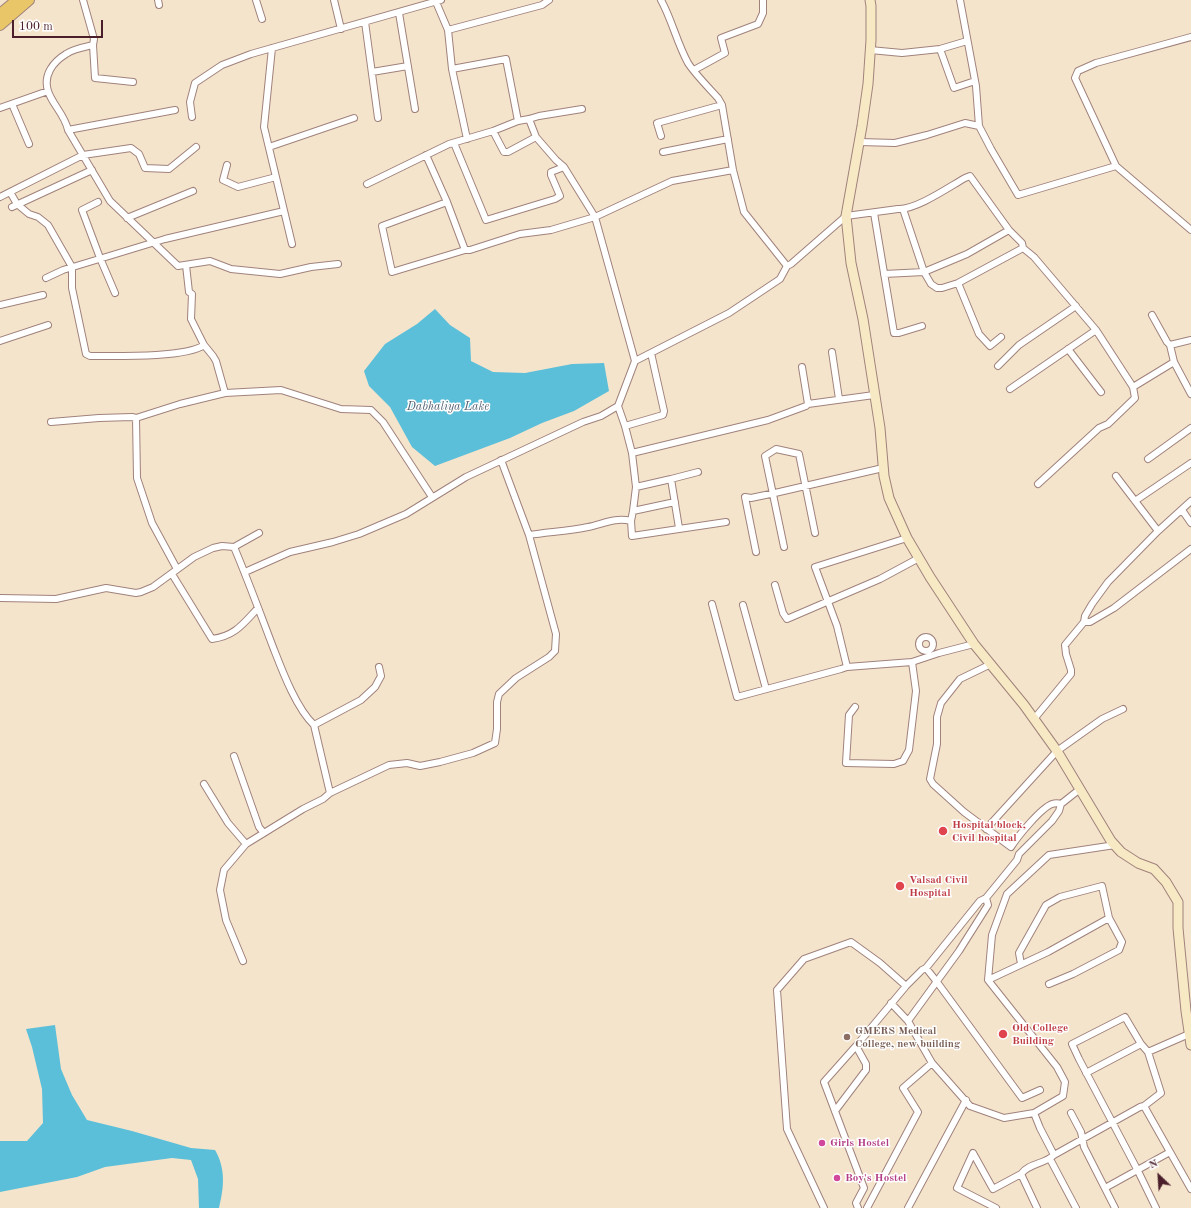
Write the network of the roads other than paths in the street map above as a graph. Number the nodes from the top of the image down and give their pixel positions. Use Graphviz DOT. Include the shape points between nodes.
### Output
graph roads {
  1 [pos="17,0"];
  2 [pos="29,0"];
  3 [pos="83,0"];
  4 [pos="256,0"];
  5 [pos="334,0"];
  6 [pos="549,0"];
  7 [pos="661,0"];
  8 [pos="763,0"];
  9 [pos="870,0"];
  10 [pos="960,0"];
  11 [pos="439,1"];
  12 [pos="399,13"];
  13 [pos="0,14"];
  14 [pos="262,19"];
  15 [pos="365,22"];
  16 [pos="0,24"];
  17 [pos="341,29"];
  18 [pos="448,30"];
  19 [pos="1191,37"];
  20 [pos="967,41"];
  21 [pos="92,46"];
  22 [pos="272,48"];
  23 [pos="940,49"];
  24 [pos="870,50"];
  25 [pos="408,66"];
  26 [pos="452,69"];
  27 [pos="694,70"];
  28 [pos="372,72"];
  29 [pos="975,81"];
  30 [pos="133,82"];
  31 [pos="48,91"];
  32 [pos="12,104"];
  33 [pos="722,105"];
  34 [pos="0,108"];
  35 [pos="415,109"];
  36 [pos="582,109"];
  37 [pos="175,110"];
  38 [pos="192,117"];
  39 [pos="354,118"];
  40 [pos="378,118"];
  41 [pos="528,119"];
  42 [pos="518,121"];
  43 [pos="979,126"];
  44 [pos="68,130"];
  45 [pos="493,131"];
  46 [pos="661,136"];
  47 [pos="536,137"];
  48 [pos="467,139"];
  49 [pos="728,139"];
  50 [pos="860,142"];
  51 [pos="454,143"];
  52 [pos="29,144"];
  53 [pos="196,147"];
  54 [pos="269,147"];
  55 [pos="663,152"];
  56 [pos="83,155"];
  57 [pos="426,155"];
  58 [pos="227,165"];
  59 [pos="1116,166"];
  60 [pos="564,167"];
  61 [pos="92,170"];
  62 [pos="733,170"];
  63 [pos="276,178"];
  64 [pos="367,184"];
  65 [pos="193,191"];
  66 [pos="10,192"];
  67 [pos="0,197"];
  68 [pos="98,202"];
  69 [pos="447,202"];
  70 [pos="15,206"];
  71 [pos="903,209"];
  72 [pos="284,211"];
  73 [pos="874,213"];
  74 [pos="846,216"];
  75 [pos="127,218"];
  76 [pos="596,218"];
  77 [pos="1009,230"];
  78 [pos="1191,230"];
  79 [pos="154,243"];
  80 [pos="292,244"];
  81 [pos="1023,248"];
  82 [pos="465,250"];
  83 [pos="100,258"];
  84 [pos="338,264"];
  85 [pos="186,265"];
  86 [pos="787,266"];
  87 [pos="72,267"];
  88 [pos="924,272"];
  89 [pos="884,274"];
  90 [pos="46,278"];
  91 [pos="958,283"];
  92 [pos="115,293"];
  93 [pos="43,295"];
  94 [pos="0,305"];
  95 [pos="1076,306"];
  96 [pos="1152,315"];
  97 [pos="48,325"];
  98 [pos="922,326"];
  99 [pos="1096,330"];
  100 [pos="1001,337"];
  101 [pos="1191,340"];
  102 [pos="0,341"];
  103 [pos="204,345"];
  104 [pos="1170,345"];
  105 [pos="1068,349"];
  106 [pos="832,352"];
  107 [pos="651,353"];
  108 [pos="635,361"];
  109 [pos="1174,362"];
  110 [pos="998,366"];
  111 [pos="802,367"];
  112 [pos="1133,387"];
  113 [pos="1010,389"];
  114 [pos="1101,392"];
  115 [pos="225,393"];
  116 [pos="1191,394"];
  117 [pos="874,395"];
  118 [pos="839,399"];
  119 [pos="808,404"];
  120 [pos="618,406"];
  121 [pos="136,418"];
  122 [pos="51,422"];
  123 [pos="625,426"];
  124 [pos="1191,428"];
  125 [pos="632,453"];
  126 [pos="1148,459"];
  127 [pos="501,460"];
  128 [pos="1191,463"];
  129 [pos="883,468"];
  130 [pos="698,472"];
  131 [pos="1116,476"];
  132 [pos="671,479"];
  133 [pos="1038,484"];
  134 [pos="806,486"];
  135 [pos="636,487"];
  136 [pos="772,494"];
  137 [pos="432,497"];
  138 [pos="1135,501"];
  139 [pos="1191,501"];
  140 [pos="675,502"];
  141 [pos="1182,510"];
  142 [pos="633,511"];
  143 [pos="631,521"];
  144 [pos="726,522"];
  145 [pos="1191,523"];
  146 [pos="679,528"];
  147 [pos="1158,531"];
  148 [pos="259,533"];
  149 [pos="815,533"];
  150 [pos="529,535"];
  151 [pos="907,538"];
  152 [pos="234,547"];
  153 [pos="784,547"];
  154 [pos="1191,549"];
  155 [pos="756,552"];
  156 [pos="919,558"];
  157 [pos="177,569"];
  158 [pos="245,572"];
  159 [pos="172,574"];
  160 [pos="775,585"];
  161 [pos="0,598"];
  162 [pos="828,602"];
  163 [pos="712,604"];
  164 [pos="743,605"];
  165 [pos="258,608"];
  166 [pos="1084,622"];
  167 [pos="974,644"];
  168 [pos="912,662"];
  169 [pos="991,664"];
  170 [pos="379,667"];
  171 [pos="847,667"];
  172 [pos="766,689"];
  173 [pos="855,707"];
  174 [pos="1123,709"];
  175 [pos="1034,719"];
  176 [pos="314,724"];
  177 [pos="1057,751"];
  178 [pos="234,756"];
  179 [pos="204,784"];
  180 [pos="1080,789"];
  181 [pos="330,793"];
  182 [pos="1062,804"];
  183 [pos="986,829"];
  184 [pos="263,832"];
  185 [pos="246,844"];
  186 [pos="1115,845"];
  187 [pos="986,898"];
  188 [pos="1109,918"];
  189 [pos="243,961"];
  190 [pos="1021,964"];
  191 [pos="926,968"];
  192 [pos="988,980"];
  193 [pos="937,982"];
  194 [pos="1049,984"];
  195 [pos="906,986"];
  196 [pos="891,1003"];
  197 [pos="908,1021"];
  198 [pos="1189,1034"];
  199 [pos="1141,1044"];
  200 [pos="1191,1045"];
  201 [pos="856,1046"];
  202 [pos="1148,1052"];
  203 [pos="932,1063"];
  204 [pos="1086,1073"];
  205 [pos="1040,1090"];
  206 [pos="966,1100"];
  207 [pos="1144,1106"];
  208 [pos="835,1111"];
  209 [pos="1034,1113"];
  210 [pos="1071,1113"];
  211 [pos="1112,1123"];
  212 [pos="1081,1140"];
  213 [pos="1170,1152"];
  214 [pos="1052,1157"];
  215 [pos="1138,1171"];
  216 [pos="1020,1174"];
  217 [pos="1105,1188"];
  218 [pos="1191,1189"];
  219 [pos="824,1208"];
  220 [pos="858,1208"];
  221 [pos="866,1208"];
  222 [pos="908,1208"];
  223 [pos="996,1208"];
  224 [pos="1038,1208"];
  225 [pos="1076,1208"];
  226 [pos="1114,1208"];
  227 [pos="1156,1208"];
  1 -- 13 [label="main road"];
  2 -- 16 [label="main road"];
  3 -- 21 [label="street" via="94,39"];
  4 -- 14 [label="street"];
  5 -- 17 [label="street"];
  6 -- 18 [label="street" via="542,5"];
  7 -- 27 [label="street" via="688,63"];
  8 -- 27 [label="street" via="763,14 758,24 721,38 725,53"];
  9 -- 24 [label="street"];
  10 -- 20 [label="street"];
  11 -- 12 [label="street"];
  11 -- 18 [label="street"];
  12 -- 15 [label="street"];
  12 -- 25 [label="street"];
  15 -- 17 [label="street"];
  15 -- 28 [label="street"];
  17 -- 22 [label="street"];
  18 -- 26 [label="street"];
  19 -- 59 [label="street" via="1096,63 1078,71 1075,78"];
  20 -- 23 [label="street"];
  20 -- 29 [label="street"];
  21 -- 30 [label="street" via="96,78"];
  21 -- 31 [label="street" via="66,53 51,68 46,79"];
  22 -- 38 [label="street" via="222,65 195,83 190,102"];
  22 -- 54 [label="street" via="264,127"];
  23 -- 24 [label="street" via="902,53"];
  23 -- 29 [label="street" via="954,88"];
  24 -- 50 [label="street"];
  25 -- 28 [label="street"];
  25 -- 35 [label="street"];
  26 -- 42 [label="street" via="506,60"];
  26 -- 48 [label="street"];
  27 -- 33 [label="street"];
  28 -- 40 [label="street"];
  29 -- 43 [label="street"];
  31 -- 32 [label="street"];
  31 -- 44 [label="street"];
  32 -- 34 [label="street"];
  32 -- 52 [label="street"];
  33 -- 46 [label="street" via="657,123"];
  33 -- 49 [label="street"];
  36 -- 41 [label="street"];
  37 -- 44 [label="street"];
  39 -- 54 [label="street"];
  41 -- 42 [label="street"];
  41 -- 47 [label="street"];
  42 -- 45 [label="street"];
  43 -- 50 [label="street" via="965,123 895,143"];
  43 -- 59 [label="street" via="1018,194"];
  44 -- 56 [label="street"];
  45 -- 47 [label="street" via="504,152"];
  45 -- 48 [label="street"];
  47 -- 60 [label="street"];
  48 -- 51 [label="street"];
  49 -- 55 [label="street"];
  49 -- 62 [label="street"];
  50 -- 74 [label="street"];
  51 -- 57 [label="street"];
  51 -- 60 [label="street" via="486,220 560,196 551,172"];
  53 -- 56 [label="street" via="169,169 145,168 139,154 131,148"];
  54 -- 63 [label="street"];
  56 -- 61 [label="street"];
  56 -- 66 [label="street"];
  57 -- 64 [label="street"];
  57 -- 69 [label="street"];
  58 -- 63 [label="street" via="223,180 238,187"];
  59 -- 78 [label="street"];
  60 -- 76 [label="street"];
  61 -- 70 [label="street"];
  61 -- 75 [label="street" via="110,201"];
  62 -- 76 [label="street" via="672,180"];
  62 -- 86 [label="street" via="744,212"];
  63 -- 72 [label="street"];
  65 -- 75 [label="street"];
  66 -- 67 [label="street"];
  66 -- 70 [label="street"];
  68 -- 83 [label="street" via="82,210"];
  69 -- 82 [label="street"];
  69 -- 82 [label="street" via="382,226 392,272"];
  70 -- 87 [label="street" via="48,225"];
  71 -- 73 [label="street"];
  71 -- 77 [label="street" via="931,198 970,176"];
  71 -- 88 [label="street"];
  72 -- 79 [label="street"];
  72 -- 80 [label="street"];
  73 -- 74 [label="street"];
  73 -- 89 [label="street"];
  74 -- 86 [label="street"];
  74 -- 117 [label="street" via="851,263 863,319"];
  75 -- 79 [label="street"];
  76 -- 82 [label="street" via="551,230 520,234"];
  76 -- 108 [label="street"];
  77 -- 81 [label="street" via="1022,243"];
  77 -- 88 [label="street" via="967,254"];
  79 -- 83 [label="street"];
  79 -- 85 [label="street" via="178,266"];
  81 -- 91 [label="street"];
  81 -- 95 [label="street" via="1034,257"];
  83 -- 87 [label="street"];
  83 -- 92 [label="street"];
  84 -- 85 [label="street" via="280,274 231,269 210,261"];
  85 -- 103 [label="street" via="189,292 192,294 191,319"];
  86 -- 107 [label="street" via="780,278 729,313"];
  87 -- 90 [label="street"];
  87 -- 103 [label="street" via="72,288 86,354 162,355 198,349"];
  88 -- 89 [label="street"];
  88 -- 91 [label="street" via="931,284 937,288"];
  89 -- 98 [label="street" via="894,333"];
  91 -- 100 [label="street" via="979,334 990,346"];
  93 -- 94 [label="street"];
  95 -- 99 [label="street"];
  95 -- 110 [label="street" via="1019,346"];
  96 -- 104 [label="street"];
  97 -- 102 [label="street"];
  99 -- 105 [label="street"];
  99 -- 112 [label="street"];
  101 -- 104 [label="street"];
  103 -- 115 [label="street" via="216,361"];
  104 -- 109 [label="street"];
  105 -- 113 [label="street"];
  105 -- 114 [label="street"];
  106 -- 118 [label="street"];
  107 -- 108 [label="street"];
  107 -- 123 [label="street" via="663,415"];
  108 -- 120 [label="street"];
  109 -- 112 [label="street"];
  109 -- 116 [label="street"];
  111 -- 119 [label="street"];
  112 -- 133 [label="street" via="1135,398"];
  115 -- 121 [label="street"];
  115 -- 137 [label="street" via="281,390 341,409 371,410 383,422"];
  117 -- 118 [label="street"];
  117 -- 129 [label="street"];
  118 -- 119 [label="street"];
  119 -- 125 [label="street" via="768,420"];
  120 -- 123 [label="street"];
  120 -- 127 [label="street"];
  121 -- 122 [label="street" via="132,416"];
  121 -- 157 [label="street" via="137,478 152,522"];
  123 -- 125 [label="street"];
  124 -- 126 [label="street"];
  125 -- 135 [label="street"];
  127 -- 137 [label="street" via="466,476"];
  127 -- 150 [label="street"];
  128 -- 138 [label="street"];
  129 -- 134 [label="street"];
  129 -- 151 [label="street" via="889,498"];
  130 -- 132 [label="street"];
  131 -- 138 [label="street"];
  132 -- 135 [label="street"];
  132 -- 140 [label="street"];
  134 -- 136 [label="street"];
  134 -- 136 [label="street" via="799,454 776,449 766,456"];
  134 -- 149 [label="street"];
  135 -- 142 [label="street"];
  136 -- 153 [label="street"];
  136 -- 155 [label="street" via="744,498"];
  137 -- 158 [label="street" via="406,514 360,534 290,552"];
  138 -- 147 [label="street"];
  139 -- 141 [label="street"];
  140 -- 142 [label="street"];
  140 -- 146 [label="street"];
  141 -- 145 [label="street"];
  141 -- 147 [label="street"];
  142 -- 143 [label="street"];
  143 -- 146 [label="street" via="632,536"];
  143 -- 150 [label="street" via="611,520 589,527"];
  144 -- 146 [label="street"];
  147 -- 166 [label="street" via="1108,582 1092,604"];
  148 -- 152 [label="street"];
  150 -- 181 [label="street" via="556,634 555,651 550,657 516,678 499,694 495,744 473,753 420,766 407,763 389,765"];
  151 -- 156 [label="street"];
  151 -- 162 [label="street" via="815,568"];
  152 -- 157 [label="street" via="213,548"];
  152 -- 158 [label="street"];
  154 -- 166 [label="street" via="1114,608 1090,622"];
  156 -- 162 [label="street"];
  156 -- 167 [label="street"];
  157 -- 159 [label="street"];
  158 -- 165 [label="street"];
  159 -- 161 [label="street" via="153,587 136,593 106,588 56,599"];
  159 -- 165 [label="street" via="212,639 233,633"];
  160 -- 162 [label="street" via="787,619"];
  162 -- 171 [label="street"];
  163 -- 172 [label="street" via="737,697"];
  164 -- 172 [label="street"];
  165 -- 176 [label="street" via="283,674 294,696"];
  166 -- 175 [label="street" via="1065,645 1070,674"];
  167 -- 168 [label="street"];
  167 -- 169 [label="street"];
  168 -- 171 [label="street"];
  168 -- 173 [label="street" via="916,691 909,750 903,761 894,764 846,764 849,715"];
  169 -- 175 [label="street"];
  169 -- 183 [label="street" via="960,679 941,702 930,779"];
  170 -- 176 [label="street" via="381,676 375,687 361,700"];
  171 -- 172 [label="street"];
  174 -- 177 [label="street" via="1102,719"];
  175 -- 177 [label="street"];
  176 -- 181 [label="street"];
  177 -- 180 [label="street"];
  177 -- 183 [label="street"];
  178 -- 184 [label="street"];
  179 -- 185 [label="street" via="228,824"];
  180 -- 182 [label="street"];
  180 -- 186 [label="street"];
  181 -- 184 [label="street"];
  182 -- 183 [label="street" via="1054,803 1048,806 1011,847"];
  182 -- 187 [label="street" via="1052,821 1019,854"];
  184 -- 185 [label="street"];
  185 -- 189 [label="street" via="224,870 220,890 226,920"];
  186 -- 192 [label="street" via="1049,855 1007,894 992,935"];
  186 -- 198 [label="street" via="1138,863 1154,869 1166,882 1178,902"];
  187 -- 191 [label="street" via="980,901"];
  187 -- 193 [label="street" via="988,905"];
  188 -- 190 [label="street"];
  188 -- 190 [label="street" via="1102,886 1060,897 1046,905 1019,953"];
  188 -- 194 [label="street" via="1122,942 1119,950"];
  190 -- 192 [label="street"];
  191 -- 193 [label="street"];
  191 -- 195 [label="street"];
  192 -- 209 [label="street" via="1057,1067 1065,1082 1063,1096"];
  193 -- 197 [label="street"];
  193 -- 205 [label="street" via="1022,1098"];
  195 -- 196 [label="street"];
  195 -- 219 [label="street" via="851,942 804,959 777,990 787,1129"];
  196 -- 197 [label="street"];
  196 -- 201 [label="street"];
  197 -- 203 [label="street"];
  198 -- 200 [label="street"];
  198 -- 202 [label="street"];
  199 -- 202 [label="street"];
  199 -- 204 [label="street"];
  199 -- 204 [label="street" via="1125,1017 1096,1031 1072,1044"];
  201 -- 208 [label="street" via="866,1064 866,1070"];
  201 -- 208 [label="street" via="824,1082"];
  202 -- 207 [label="street" via="1161,1093"];
  203 -- 206 [label="street"];
  203 -- 221 [label="street" via="903,1088 918,1112"];
  204 -- 211 [label="street"];
  206 -- 209 [label="street" via="970,1106 1004,1118"];
  206 -- 222 [label="street"];
  207 -- 211 [label="street"];
  207 -- 213 [label="street"];
  208 -- 220 [label="street" via="864,1188 856,1203"];
  209 -- 214 [label="street"];
  210 -- 212 [label="street" via="1081,1132"];
  211 -- 212 [label="street"];
  211 -- 215 [label="street"];
  212 -- 214 [label="street"];
  212 -- 217 [label="street"];
  213 -- 215 [label="street"];
  213 -- 218 [label="street"];
  214 -- 216 [label="street" via="1024,1168"];
  214 -- 225 [label="street"];
  215 -- 217 [label="street"];
  215 -- 227 [label="street"];
  216 -- 223 [label="street" via="993,1189 974,1153 957,1188"];
  216 -- 224 [label="street"];
  217 -- 226 [label="street"];
}
